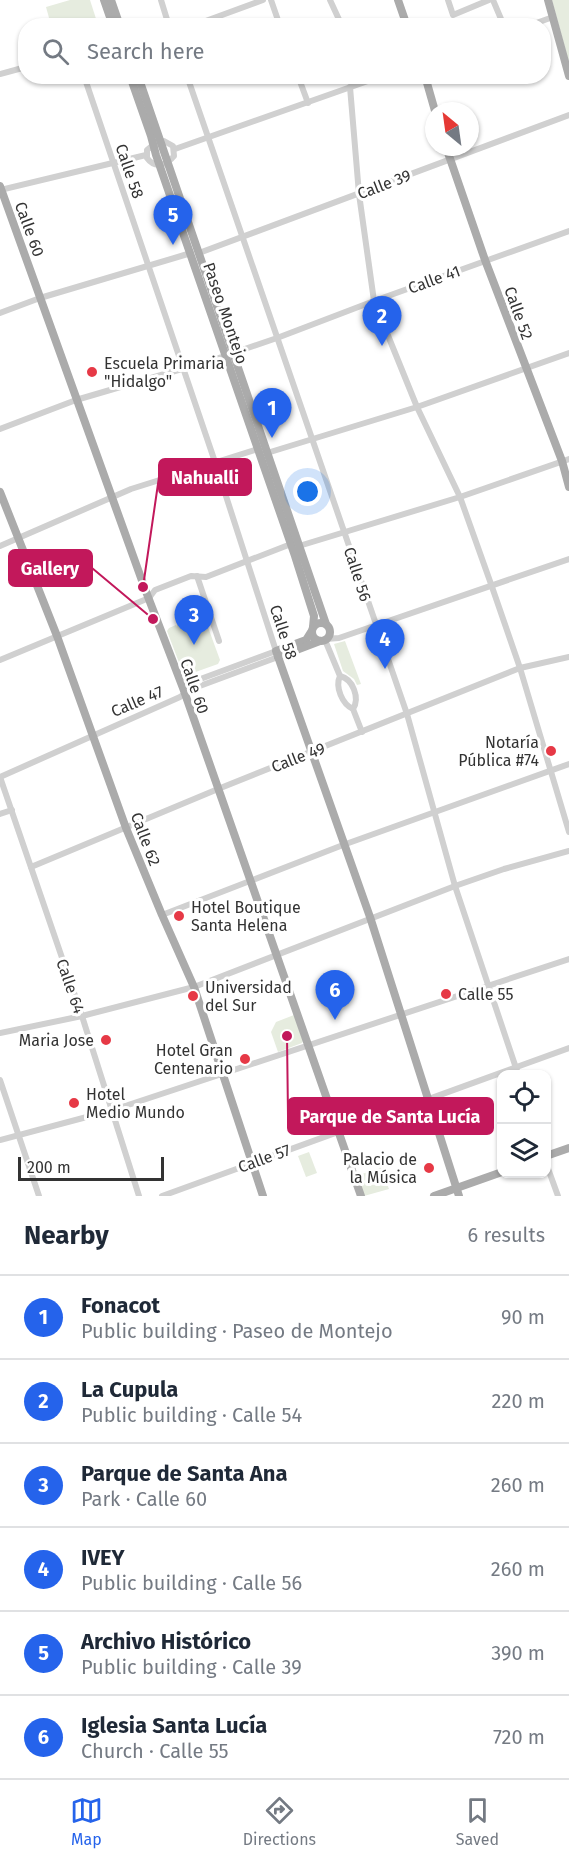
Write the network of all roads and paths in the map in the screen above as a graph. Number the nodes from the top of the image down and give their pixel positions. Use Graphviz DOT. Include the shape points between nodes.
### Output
graph roads {
  1 [pos="104,0"];
  2 [pos="111,0"];
  3 [pos="161,0"];
  4 [pos="264,0"];
  5 [pos="272,0"];
  6 [pos="330,0"];
  7 [pos="398,0"];
  8 [pos="448,0"];
  9 [pos="491,0"];
  10 [pos="548,0"];
  11 [pos="553,17"];
  12 [pos="110,18"];
  13 [pos="117,18"];
  14 [pos="167,18"];
  15 [pos="214,18"];
  16 [pos="278,18"];
  17 [pos="338,18"];
  18 [pos="404,18"];
  19 [pos="500,18"];
  20 [pos="18,69"];
  21 [pos="0,74"];
  22 [pos="569,76"];
  23 [pos="87,84"];
  24 [pos="133,84"];
  25 [pos="140,84"];
  26 [pos="190,84"];
  27 [pos="301,84"];
  28 [pos="359,84"];
  29 [pos="427,84"];
  30 [pos="350,87"];
  31 [pos="432,102"];
  32 [pos="308,103"];
  33 [pos="569,115"];
  34 [pos="208,138"];
  35 [pos="157,143"];
  36 [pos="175,149"];
  37 [pos="146,155"];
  38 [pos="450,158"];
  39 [pos="113,163"];
  40 [pos="164,163"];
  41 [pos="0,189"];
  42 [pos="359,194"];
  43 [pos="569,231"];
  44 [pos="243,236"];
  45 [pos="195,253"];
  46 [pos="485,260"];
  47 [pos="148,267"];
  48 [pos="40,298"];
  49 [pos="374,301"];
  50 [pos="0,313"];
  51 [pos="277,338"];
  52 [pos="569,353"];
  53 [pos="229,354"];
  54 [pos="183,369"];
  55 [pos="526,369"];
  56 [pos="76,400"];
  57 [pos="417,407"];
  58 [pos="0,429"];
  59 [pos="311,439"];
  60 [pos="258,449"];
  61 [pos="267,453"];
  62 [pos="565,460"];
  63 [pos="215,462"];
  64 [pos="569,487"];
  65 [pos="0,492"];
  66 [pos="112,497"];
  67 [pos="460,497"];
  68 [pos="344,531"];
  69 [pos="18,538"];
  70 [pos="295,545"];
  71 [pos="0,546"];
  72 [pos="569,559"];
  73 [pos="247,561"];
  74 [pos="197,576"];
  75 [pos="492,586"];
  76 [pos="149,598"];
  77 [pos="326,624"];
  78 [pos="376,625"];
  79 [pos="312,629"];
  80 [pos="57,636"];
  81 [pos="219,640"];
  82 [pos="324,640"];
  83 [pos="277,654"];
  84 [pos="569,657"];
  85 [pos="0,660"];
  86 [pos="261,660"];
  87 [pos="520,668"];
  88 [pos="340,676"];
  89 [pos="180,681"];
  90 [pos="184,694"];
  91 [pos="353,709"];
  92 [pos="407,714"];
  93 [pos="362,732"];
  94 [pos="93,734"];
  95 [pos="310,752"];
  96 [pos="569,764"];
  97 [pos="551,771"];
  98 [pos="0,777"];
  99 [pos="218,789"];
  100 [pos="12,810"];
  101 [pos="434,811"];
  102 [pos="0,814"];
  103 [pos="126,828"];
  104 [pos="569,832"];
  105 [pos="343,845"];
  106 [pos="569,851"];
  107 [pos="31,867"];
  108 [pos="250,882"];
  109 [pos="455,886"];
  110 [pos="162,915"];
  111 [pos="370,917"];
  112 [pos="275,954"];
  113 [pos="569,959"];
  114 [pos="488,985"];
  115 [pos="194,987"];
  116 [pos="401,1014"];
  117 [pos="81,1016"];
  118 [pos="0,1033"];
  119 [pos="309,1046"];
  120 [pos="569,1048"];
  121 [pos="515,1067"];
  122 [pos="516,1070"];
  123 [pos="223,1074"];
  124 [pos="0,1080"];
  125 [pos="427,1099"];
  126 [pos="113,1110"];
  127 [pos="338,1131"];
  128 [pos="19,1136"];
  129 [pos="0,1140"];
  130 [pos="569,1148"];
  131 [pos="551,1154"];
  132 [pos="251,1163"];
  133 [pos="497,1174"];
  134 [pos="551,1177"];
  135 [pos="458,1192"];
  136 [pos="39,1196"];
  137 [pos="139,1196"];
  138 [pos="162,1196"];
  139 [pos="263,1196"];
  140 [pos="361,1196"];
  141 [pos="434,1196"];
  142 [pos="558,1196"];
  1 -- 12 [label="main road"];
  2 -- 13 [label="main road"];
  3 -- 14 [label="street"];
  4 -- 15 [label="street"];
  5 -- 16 [label="street"];
  6 -- 17 [label="street"];
  7 -- 18 [label="main road"];
  8 -- 9 [label="street" via="453,15"];
  9 -- 19 [label="street"];
  10 -- 11 [label="main road"];
  11 -- 22 [label="main road"];
  20 -- 21 [label="street"];
  23 -- 39 [label="street, Calle 58"];
  24 -- 35 [label="main road, Paseo Montejo"];
  25 -- 35 [label="main road, Paseo Montejo"];
  26 -- 34 [label="street, Calle 56"];
  27 -- 32 [label="street"];
  28 -- 30 [label="street"];
  29 -- 31 [label="main road"];
  30 -- 32 [label="street"];
  30 -- 42 [label="street"];
  32 -- 34 [label="street"];
  33 -- 38 [label="street, Calle 39"];
  34 -- 36 [label="street"];
  34 -- 44 [label="street, Calle 56"];
  35 -- 36 [label="street" via="170,142"];
  35 -- 37 [label="street"];
  35 -- 40 [label="main road, Paseo Montejo"];
  36 -- 40 [label="street" via="174,156"];
  37 -- 39 [label="street"];
  37 -- 40 [label="street" via="150,163"];
  38 -- 42 [label="street, Calle 39"];
  38 -- 46 [label="main road, Calle 52"];
  39 -- 41 [label="street"];
  39 -- 47 [label="street, Calle 58"];
  40 -- 45 [label="main road, Paseo Montejo"];
  40 -- 45 [label="main road, Paseo Montejo" via="171,173"];
  41 -- 48 [label="main road, Calle 60"];
  42 -- 44 [label="street, Calle 39"];
  42 -- 49 [label="street"];
  43 -- 46 [label="street, Calle 41"];
  44 -- 45 [label="street, Calle 39"];
  44 -- 51 [label="street, Calle 56"];
  45 -- 47 [label="street, Calle 39"];
  45 -- 53 [label="main road, Paseo Montejo"];
  46 -- 49 [label="street, Calle 41"];
  46 -- 55 [label="main road, Calle 52"];
  47 -- 48 [label="street, Calle 39"];
  47 -- 54 [label="street, Calle 58"];
  48 -- 50 [label="street, Calle 39"];
  48 -- 56 [label="main road, Calle 60"];
  49 -- 51 [label="street, Calle 41"];
  49 -- 57 [label="street"];
  51 -- 53 [label="street, Calle 41"];
  51 -- 59 [label="street, Calle 56"];
  52 -- 55 [label="street"];
  53 -- 54 [label="street, Calle 41"];
  53 -- 60 [label="main road, Paseo Montejo"];
  53 -- 61 [label="main road"];
  54 -- 56 [label="street, Calle 41"];
  54 -- 63 [label="street, Calle 58"];
  55 -- 57 [label="street"];
  55 -- 62 [label="main road, Calle 52"];
  56 -- 58 [label="street, Calle 41"];
  56 -- 66 [label="main road, Calle 60"];
  57 -- 59 [label="street"];
  57 -- 67 [label="street"];
  59 -- 61 [label="street"];
  59 -- 68 [label="street, Calle 56"];
  60 -- 63 [label="street"];
  60 -- 70 [label="main road, Paseo Montejo"];
  61 -- 70 [label="main road"];
  62 -- 64 [label="main road, Calle 52"];
  62 -- 67 [label="street"];
  63 -- 66 [label="street"];
  63 -- 73 [label="street, Calle 58"];
  65 -- 69 [label="main road, Calle 62"];
  66 -- 69 [label="street"];
  66 -- 76 [label="main road, Calle 60"];
  67 -- 68 [label="street"];
  67 -- 75 [label="street"];
  68 -- 70 [label="street"];
  68 -- 78 [label="street, Calle 56"];
  69 -- 71 [label="street"];
  69 -- 80 [label="main road, Calle 62"];
  70 -- 73 [label="street"];
  70 -- 77 [label="main road"];
  70 -- 79 [label="main road, Paseo Montejo" via="314,616"];
  72 -- 75 [label="street, Calle 47"];
  73 -- 74 [label="street" via="206,577"];
  73 -- 83 [label="street, Calle 58"];
  74 -- 76 [label="street" via="155,590"];
  74 -- 81 [label="street"];
  75 -- 78 [label="street, Calle 47"];
  75 -- 87 [label="street"];
  76 -- 80 [label="street"];
  76 -- 89 [label="main road, Calle 60"];
  77 -- 79 [label="main road" via="318,623"];
  77 -- 82 [label="main road" via="330,631"];
  78 -- 82 [label="street, Calle 47"];
  78 -- 92 [label="street, Calle 56"];
  79 -- 82 [label="main road" via="314,638"];
  79 -- 83 [label="main road, Calle 47" via="306,640"];
  80 -- 85 [label="street"];
  80 -- 94 [label="main road, Calle 62"];
  82 -- 83 [label="main road, Calle 47"];
  82 -- 88 [label="street"];
  83 -- 86 [label="street, Calle 47"];
  83 -- 95 [label="main road, Calle 58"];
  84 -- 87 [label="street, Calle 49"];
  86 -- 89 [label="street, Calle 47" via="187,684"];
  86 -- 90 [label="street, Calle 47"];
  87 -- 92 [label="street, Calle 49"];
  87 -- 97 [label="street"];
  88 -- 91 [label="street" via="342,697"];
  88 -- 91 [label="street" via="354,690"];
  89 -- 90 [label="main road, Calle 60"];
  90 -- 94 [label="street, Calle 47"];
  90 -- 99 [label="main road, Calle 60"];
  91 -- 93 [label="street"];
  92 -- 93 [label="street, Calle 49"];
  92 -- 101 [label="street, Calle 56"];
  93 -- 95 [label="street, Calle 49"];
  94 -- 98 [label="street, Calle 47"];
  94 -- 103 [label="main road, Calle 62"];
  95 -- 99 [label="street, Calle 49"];
  95 -- 105 [label="main road, Calle 58"];
  96 -- 97 [label="street"];
  97 -- 101 [label="street"];
  97 -- 104 [label="street"];
  98 -- 100 [label="street, Calle 64"];
  99 -- 103 [label="street, Calle 49"];
  99 -- 108 [label="main road, Calle 60"];
  100 -- 102 [label="street"];
  100 -- 107 [label="street, Calle 64"];
  101 -- 105 [label="street"];
  101 -- 109 [label="street, Calle 56"];
  103 -- 107 [label="street, Calle 49"];
  103 -- 110 [label="main road, Calle 62"];
  105 -- 108 [label="street"];
  105 -- 111 [label="main road, Calle 58"];
  106 -- 109 [label="street"];
  107 -- 117 [label="street, Calle 64"];
  108 -- 110 [label="street"];
  108 -- 112 [label="main road, Calle 60"];
  109 -- 111 [label="street"];
  109 -- 114 [label="street, Calle 56"];
  110 -- 115 [label="main road, Calle 62"];
  111 -- 112 [label="street"];
  111 -- 116 [label="main road, Calle 58"];
  112 -- 115 [label="street"];
  112 -- 119 [label="main road, Calle 60"];
  113 -- 114 [label="street"];
  114 -- 116 [label="street"];
  114 -- 121 [label="street, Calle 56"];
  115 -- 117 [label="street"];
  115 -- 123 [label="main road, Calle 62"];
  116 -- 119 [label="street"];
  116 -- 125 [label="main road, Calle 58"];
  117 -- 118 [label="street"];
  117 -- 126 [label="street, Calle 64"];
  119 -- 123 [label="street"];
  119 -- 127 [label="main road, Calle 60"];
  120 -- 121 [label="street, Calle 57"];
  121 -- 122 [label="street, Calle 56"];
  121 -- 125 [label="street, Calle 57"];
  123 -- 126 [label="street"];
  123 -- 132 [label="main road, Calle 62"];
  124 -- 128 [label="street"];
  125 -- 127 [label="street, Calle 57"];
  125 -- 135 [label="main road, Calle 58"];
  126 -- 128 [label="street"];
  126 -- 137 [label="street, Calle 64"];
  127 -- 132 [label="street, Calle 57"];
  127 -- 140 [label="main road, Calle 60"];
  128 -- 129 [label="street"];
  128 -- 136 [label="street"];
  130 -- 131 [label="main road"];
  132 -- 138 [label="street, Calle 57"];
  132 -- 139 [label="main road, Calle 62"];
  133 -- 135 [label="main road"];
  134 -- 142 [label="street"];
  135 -- 141 [label="main road"];
}
